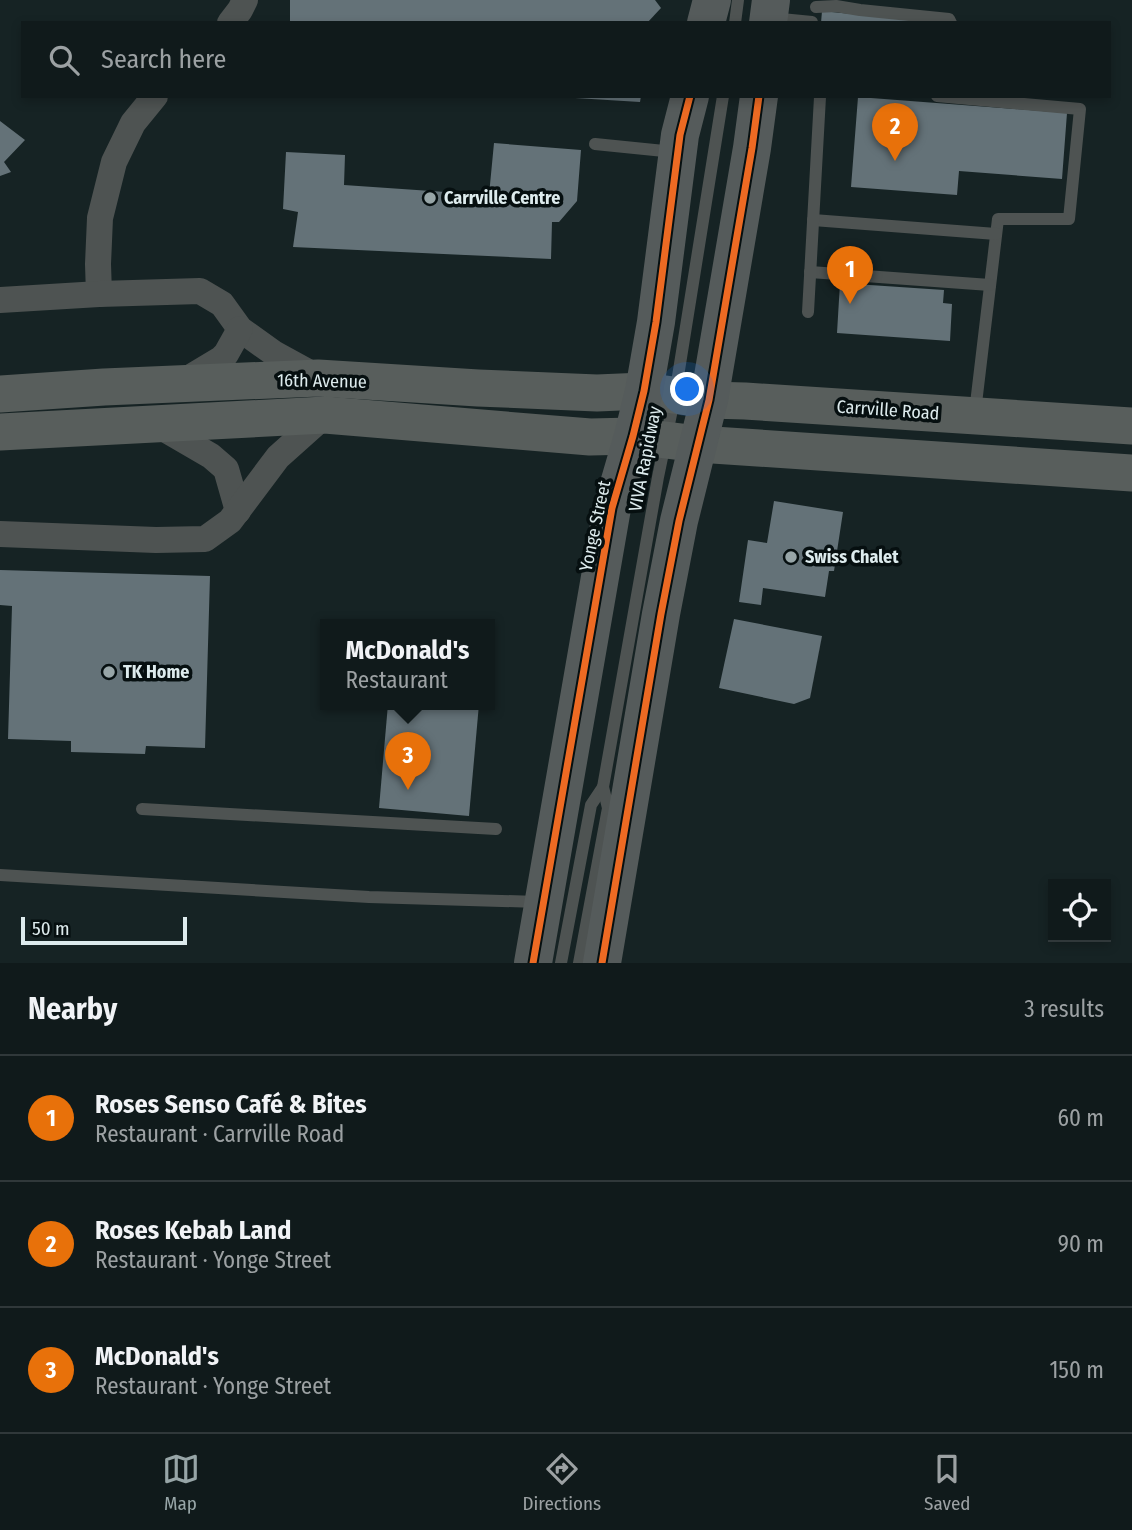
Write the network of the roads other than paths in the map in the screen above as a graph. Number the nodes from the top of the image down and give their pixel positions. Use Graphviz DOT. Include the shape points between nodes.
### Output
graph roads {
  1 [pos="245,0"];
  2 [pos="712,0"];
  3 [pos="817,4"];
  4 [pos="756,13"];
  5 [pos="232,21"];
  6 [pos="707,21"];
  7 [pos="806,21"];
  8 [pos="812,21"];
  9 [pos="950,21"];
  10 [pos="153,98"];
  11 [pos="689,98"];
  12 [pos="723,98"];
  13 [pos="758,98"];
  14 [pos="821,98"];
  15 [pos="959,98"];
  16 [pos="595,144"];
  17 [pos="678,152"];
  18 [pos="813,220"];
  19 [pos="996,234"];
  20 [pos="810,272"];
  21 [pos="990,285"];
  22 [pos="99,294"];
  23 [pos="0,300"];
  24 [pos="808,312"];
  25 [pos="240,329"];
  26 [pos="318,378"];
  27 [pos="179,384"];
  28 [pos="0,394"];
  29 [pos="676,396"];
  30 [pos="325,415"];
  31 [pos="975,416"];
  32 [pos="1052,421"];
  33 [pos="156,424"];
  34 [pos="1132,426"];
  35 [pos="0,432"];
  36 [pos="666,440"];
  37 [pos="1050,467"];
  38 [pos="1132,473"];
  39 [pos="238,511"];
  40 [pos="0,534"];
  41 [pos="603,787"];
  42 [pos="142,809"];
  43 [pos="496,829"];
  44 [pos="0,875"];
  45 [pos="544,902"];
  46 [pos="600,961"];
  47 [pos="533,963"];
  48 [pos="561,963"];
  1 -- 5 [label="street"];
  2 -- 6 [label="main road"];
  3 -- 8 [label="lane"];
  3 -- 9 [label="lane"];
  4 -- 7 [label="lane"];
  10 -- 22 [label="street" via="133,122 114,162 100,218"];
  11 -- 17 [label="main road, Yonge Street"];
  12 -- 29 [label="lane, VIVA Rapidway"];
  13 -- 29 [label="main road, Yonge Street" via="752,148"];
  14 -- 18 [label="lane"];
  15 -- 19 [label="lane" via="1080,109 1069,219 998,219"];
  16 -- 17 [label="lane"];
  17 -- 29 [label="main road, Yonge Street" via="659,296"];
  18 -- 19 [label="lane"];
  18 -- 20 [label="lane"];
  19 -- 21 [label="lane"];
  20 -- 21 [label="lane"];
  20 -- 24 [label="lane"];
  21 -- 31 [label="lane"];
  22 -- 23 [label="street"];
  22 -- 25 [label="street" via="200,291 222,304"];
  25 -- 26 [label="street"];
  25 -- 27 [label="street" via="221,359"];
  26 -- 27 [label="main road, 16th Avenue"];
  26 -- 29 [label="main road, 16th Avenue"];
  27 -- 28 [label="main road, 16th Avenue"];
  29 -- 31 [label="main road, Carrville Road"];
  29 -- 36 [label="main road, Yonge Street"];
  29 -- 36 [label="main road, Yonge Street"];
  30 -- 33 [label="main road, 16th Avenue"];
  30 -- 36 [label="main road, 16th Avenue"];
  30 -- 39 [label="street, 16th Avenue" via="278,457"];
  31 -- 32 [label="main road, Carrville Road"];
  32 -- 34 [label="main road, Carrville Road"];
  32 -- 37 [label="main road"];
  33 -- 35 [label="main road, 16th Avenue"];
  33 -- 39 [label="street" via="226,470"];
  36 -- 37 [label="main road"];
  36 -- 41 [label="lane, VIVA Rapidway"];
  36 -- 45 [label="main road, Yonge Street" via="612,508"];
  36 -- 46 [label="main road, Yonge Street" via="679,521"];
  37 -- 38 [label="main road"];
  39 -- 40 [label="street, 16th Avenue" via="205,539"];
  41 -- 46 [label="lane, VIVA Rapidway" via="608,808"];
  41 -- 48 [label="lane, VIVA Rapidway" via="591,805"];
  42 -- 43 [label="lane"];
  44 -- 45 [label="lane" via="369,897"];
  45 -- 47 [label="main road, Yonge Street"];
}
